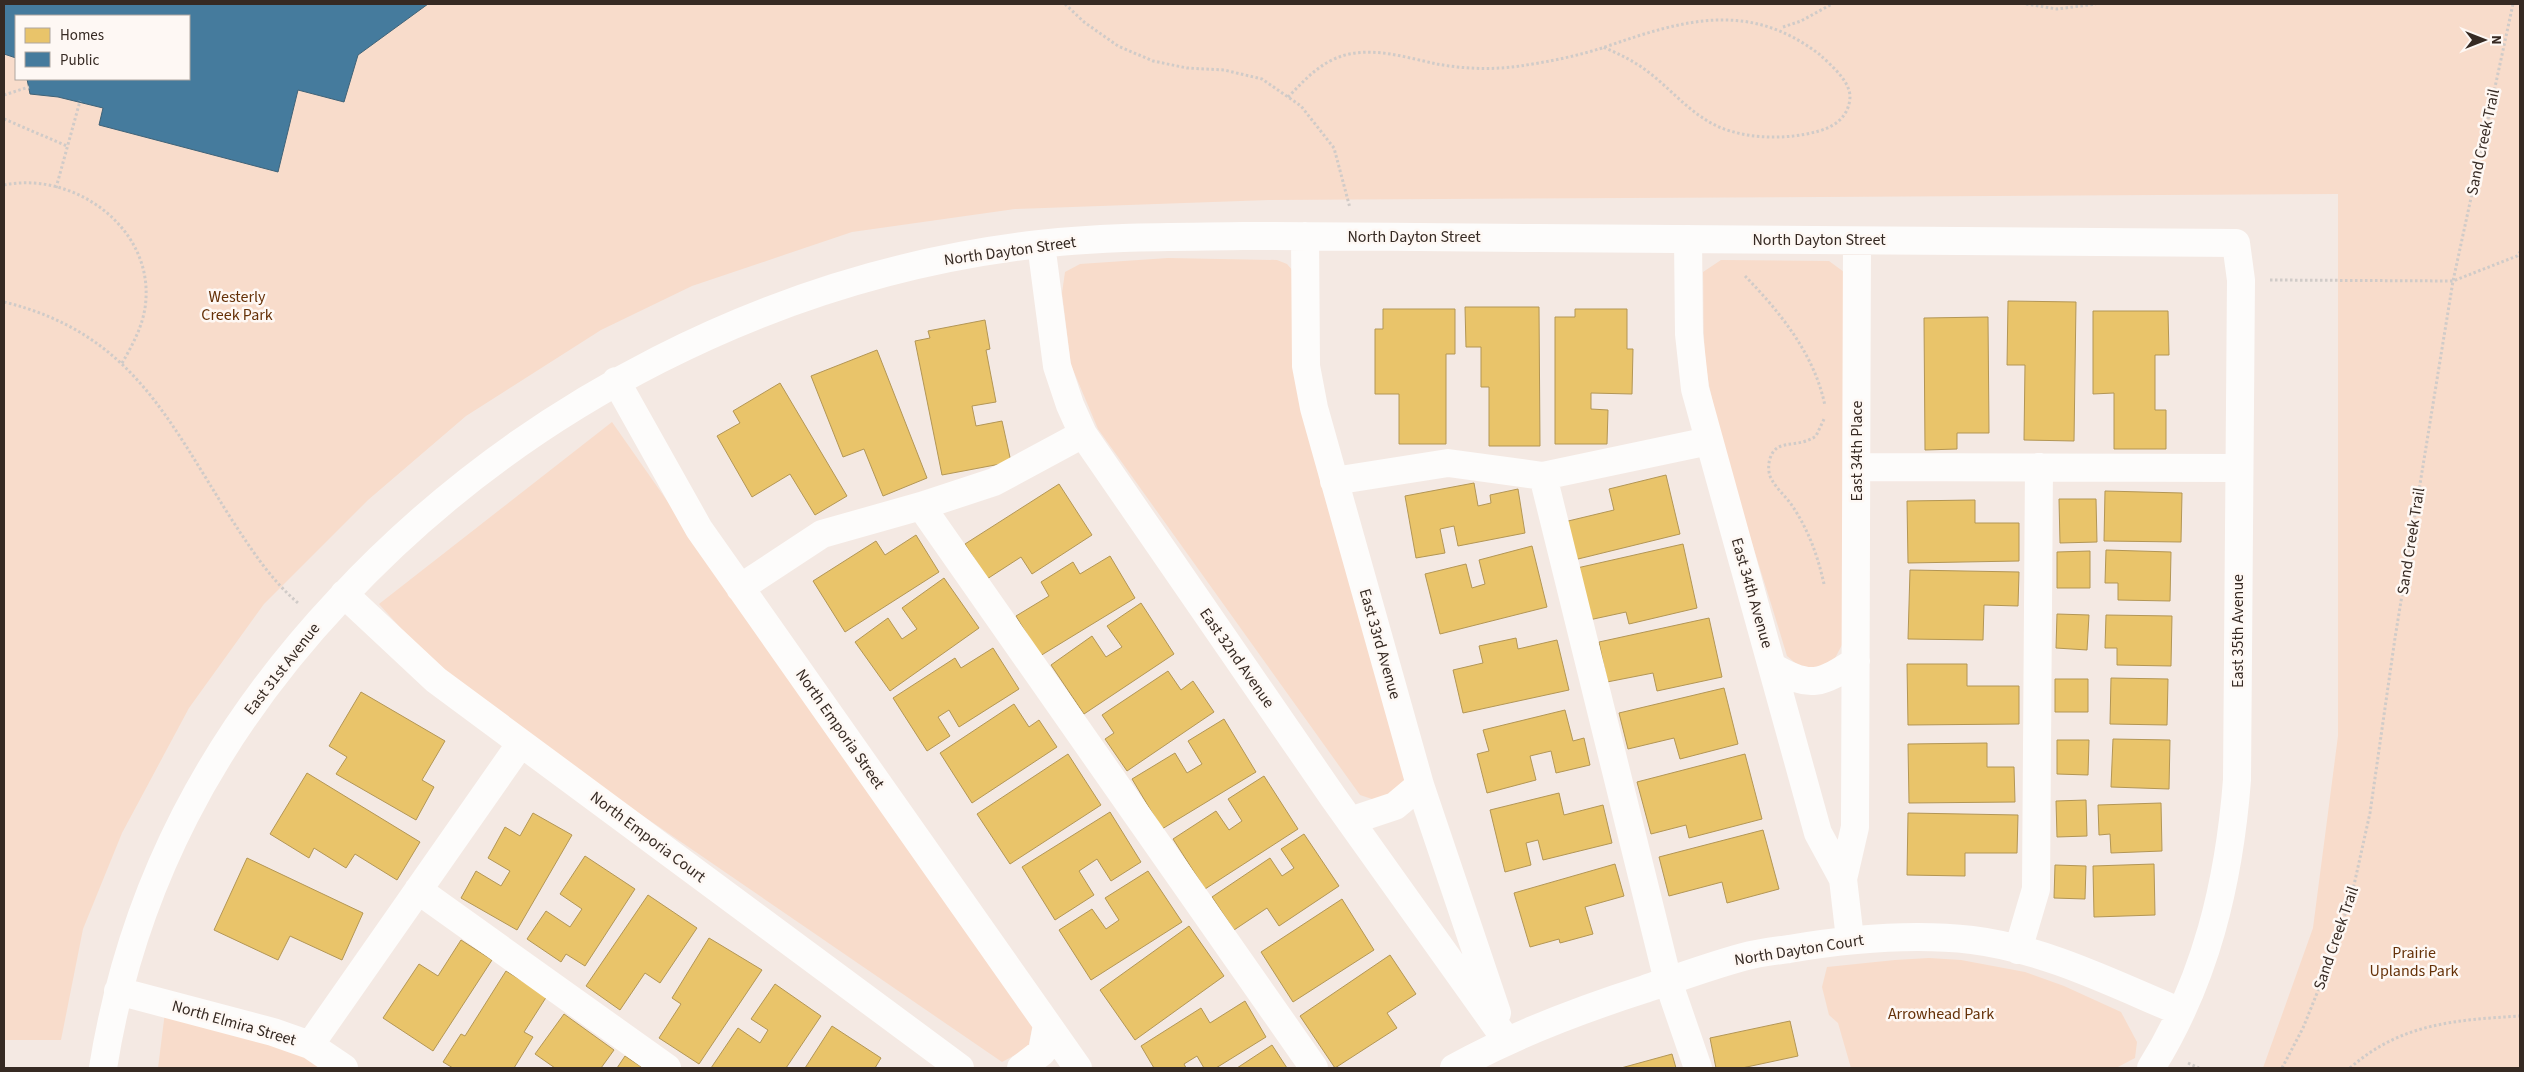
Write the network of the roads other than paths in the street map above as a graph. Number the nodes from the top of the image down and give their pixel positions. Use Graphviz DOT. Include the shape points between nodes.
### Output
graph roads {
  1 [pos="1305,236"];
  2 [pos="1688,239"];
  3 [pos="1857,241"];
  4 [pos="2236,243"];
  5 [pos="1041,244"];
  6 [pos="616,381"];
  7 [pos="1083,434"];
  8 [pos="1709,441"];
  9 [pos="1857,466"];
  10 [pos="2039,467"];
  11 [pos="2239,468"];
  12 [pos="1544,476"];
  13 [pos="1334,480"];
  14 [pos="921,506"];
  15 [pos="740,588"];
  16 [pos="344,594"];
  17 [pos="1856,661"];
  18 [pos="1773,667"];
  19 [pos="521,743"];
  20 [pos="1420,785"];
  21 [pos="1350,821"];
  22 [pos="1843,879"];
  23 [pos="418,890"];
  24 [pos="1419,917"];
  25 [pos="1470,930"];
  26 [pos="1850,939"];
  27 [pos="2018,950"];
  28 [pos="1668,981"];
  29 [pos="118,991"];
  30 [pos="2181,1012"];
  31 [pos="1047,1025"];
  32 [pos="1507,1041"];
  33 [pos="310,1045"];
  34 [pos="104,1068"];
  35 [pos="344,1068"];
  36 [pos="667,1068"];
  37 [pos="960,1068"];
  38 [pos="1021,1068"];
  39 [pos="1078,1068"];
  40 [pos="1314,1068"];
  41 [pos="1454,1068"];
  42 [pos="1698,1068"];
  43 [pos="2151,1068"];
  1 -- 2 [label="street, North Dayton Street"];
  1 -- 5 [label="street, North Dayton Street" via="1122,237"];
  1 -- 13 [label="street, East 33rd Avenue" via="1306,366"];
  2 -- 3 [label="street, North Dayton Street"];
  2 -- 8 [label="street, East 34th Avenue" via="1689,334 1695,389"];
  3 -- 4 [label="street, North Dayton Street"];
  3 -- 9 [label="street, East 34th Place"];
  4 -- 11 [label="street, East 35th Avenue" via="2242,280"];
  5 -- 6 [label="street, North Dayton Street" via="982,252 884,273 790,303 697,340"];
  5 -- 7 [label="street, East 32nd Avenue" via="1057,366"];
  6 -- 15 [label="street, North Emporia Street" via="700,529"];
  6 -- 16 [label="street, East 31st Avenue" via="483,468 421,519"];
  7 -- 14 [label="street" via="994,482"];
  7 -- 21 [label="street, East 32nd Avenue"];
  8 -- 12 [label="street"];
  8 -- 18 [label="street, East 34th Avenue"];
  9 -- 10 [label="street"];
  9 -- 17 [label="street, East 34th Place"];
  10 -- 11 [label="street"];
  10 -- 27 [label="street" via="2036,889"];
  11 -- 30 [label="street, East 35th Avenue" via="2237,780 2232,839 2217,912 2200,968"];
  12 -- 13 [label="street" via="1448,462"];
  12 -- 28 [label="street"];
  13 -- 20 [label="street, East 33rd Avenue"];
  14 -- 15 [label="street" via="822,534"];
  14 -- 40 [label="street"];
  15 -- 31 [label="street, North Emporia Street"];
  16 -- 19 [label="street, North Emporia Court" via="436,680"];
  16 -- 29 [label="street, East 31st Avenue" via="292,654 230,736 187,810 156,874"];
  17 -- 18 [label="street" via="1825,679 1811,682 1795,680"];
  17 -- 22 [label="street, East 34th Place" via="1855,827"];
  18 -- 22 [label="street, East 34th Avenue" via="1818,833"];
  19 -- 23 [label="street"];
  19 -- 37 [label="street, North Emporia Court"];
  20 -- 21 [label="street" via="1395,806"];
  20 -- 25 [label="street, East 33rd Avenue"];
  21 -- 24 [label="street, East 32nd Avenue"];
  22 -- 26 [label="street, East 34th Avenue"];
  23 -- 33 [label="street"];
  23 -- 36 [label="street"];
  24 -- 25 [label="street"];
  24 -- 32 [label="street, East 32nd Avenue"];
  25 -- 32 [label="street, East 33rd Avenue"];
  26 -- 27 [label="street, North Dayton Court" via="1972,940"];
  26 -- 28 [label="street, North Dayton Court" via="1744,956"];
  27 -- 30 [label="street, North Dayton Court" via="2085,971"];
  28 -- 32 [label="street, North Dayton Court" via="1581,1010"];
  28 -- 42 [label="street"];
  29 -- 33 [label="street, North Elmira Street"];
  29 -- 34 [label="street, East 31st Avenue"];
  30 -- 43 [label="street, East 35th Avenue"];
  31 -- 38 [label="street" via="1042,1052"];
  31 -- 39 [label="street, North Emporia Street"];
  32 -- 41 [label="street, North Dayton Court"];
  33 -- 35 [label="street, North Elmira Street"];
}
